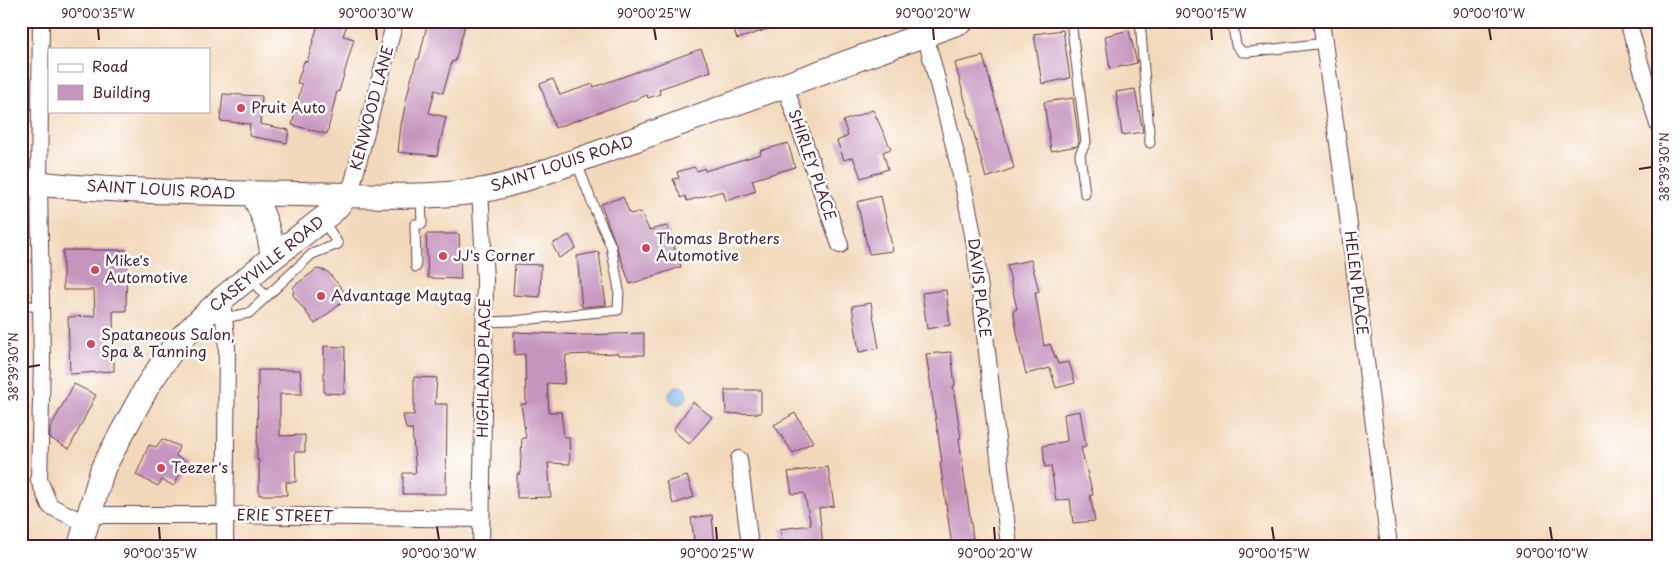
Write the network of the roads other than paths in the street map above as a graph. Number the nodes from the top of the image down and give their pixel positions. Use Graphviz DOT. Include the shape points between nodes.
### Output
graph roads {
  1 [pos="41,21"];
  2 [pos="395,21"];
  3 [pos="962,21"];
  4 [pos="1071,21"];
  5 [pos="1140,21"];
  6 [pos="1232,21"];
  7 [pos="1321,21"];
  8 [pos="1628,21"];
  9 [pos="925,35"];
  10 [pos="1325,43"];
  11 [pos="785,86"];
  12 [pos="1658,125"];
  13 [pos="1150,143"];
  14 [pos="576,161"];
  15 [pos="30,183"];
  16 [pos="480,190"];
  17 [pos="252,194"];
  18 [pos="1085,194"];
  19 [pos="347,195"];
  20 [pos="421,195"];
  21 [pos="323,219"];
  22 [pos="840,244"];
  23 [pos="273,257"];
  24 [pos="416,267"];
  25 [pos="249,276"];
  26 [pos="265,296"];
  27 [pos="21,305"];
  28 [pos="41,307"];
  29 [pos="223,308"];
  30 [pos="485,322"];
  31 [pos="739,459"];
  32 [pos="225,515"];
  33 [pos="88,519"];
  34 [pos="480,519"];
  35 [pos="80,546"];
  36 [pos="225,546"];
  37 [pos="481,546"];
  38 [pos="750,546"];
  39 [pos="1009,546"];
  40 [pos="1389,546"];
  1 -- 15 [label="street"];
  2 -- 19 [label="street, KENWOOD LANE"];
  3 -- 9 [label="street, SAINT LOUIS ROAD"];
  4 -- 18 [label="lane" via="1086,142 1080,154"];
  5 -- 13 [label="lane"];
  6 -- 10 [label="lane" via="1236,45 1242,52"];
  7 -- 10 [label="street, HELEN PLACE"];
  8 -- 12 [label="street"];
  9 -- 11 [label="street, SAINT LOUIS ROAD"];
  9 -- 39 [label="street, DAVIS PLACE" via="950,125 975,246"];
  10 -- 40 [label="street, HELEN PLACE"];
  11 -- 14 [label="street, SAINT LOUIS ROAD"];
  11 -- 22 [label="street, SHIRLEY PLACE"];
  14 -- 16 [label="street, SAINT LOUIS ROAD"];
  14 -- 30 [label="lane" via="611,246 620,290 618,310"];
  15 -- 17 [label="street, SAINT LOUIS ROAD"];
  15 -- 28 [label="street"];
  16 -- 20 [label="street, SAINT LOUIS ROAD"];
  16 -- 30 [label="street, HIGHLAND PLACE"];
  17 -- 19 [label="street, SAINT LOUIS ROAD"];
  17 -- 23 [label="street" via="266,223"];
  19 -- 20 [label="street, SAINT LOUIS ROAD"];
  19 -- 21 [label="street, CASEYVILLE ROAD"];
  20 -- 24 [label="lane" via="422,224 415,224"];
  21 -- 23 [label="street, CASEYVILLE ROAD"];
  21 -- 26 [label="lane" via="338,244 312,254"];
  23 -- 25 [label="street, CASEYVILLE ROAD"];
  25 -- 26 [label="lane"];
  25 -- 29 [label="street, CASEYVILLE ROAD"];
  26 -- 29 [label="lane" via="249,313"];
  27 -- 28 [label="lane"];
  28 -- 33 [label="street" via="39,480 50,506"];
  29 -- 32 [label="street" via="227,347"];
  29 -- 33 [label="street, CASEYVILLE ROAD" via="178,341 148,385 103,468"];
  30 -- 34 [label="street, HIGHLAND PLACE"];
  31 -- 38 [label="street"];
  32 -- 33 [label="street, ERIE STREET"];
  32 -- 34 [label="street, ERIE STREET"];
  32 -- 36 [label="street"];
  33 -- 35 [label="street, CASEYVILLE ROAD"];
  34 -- 37 [label="street, HIGHLAND PLACE"];
}
